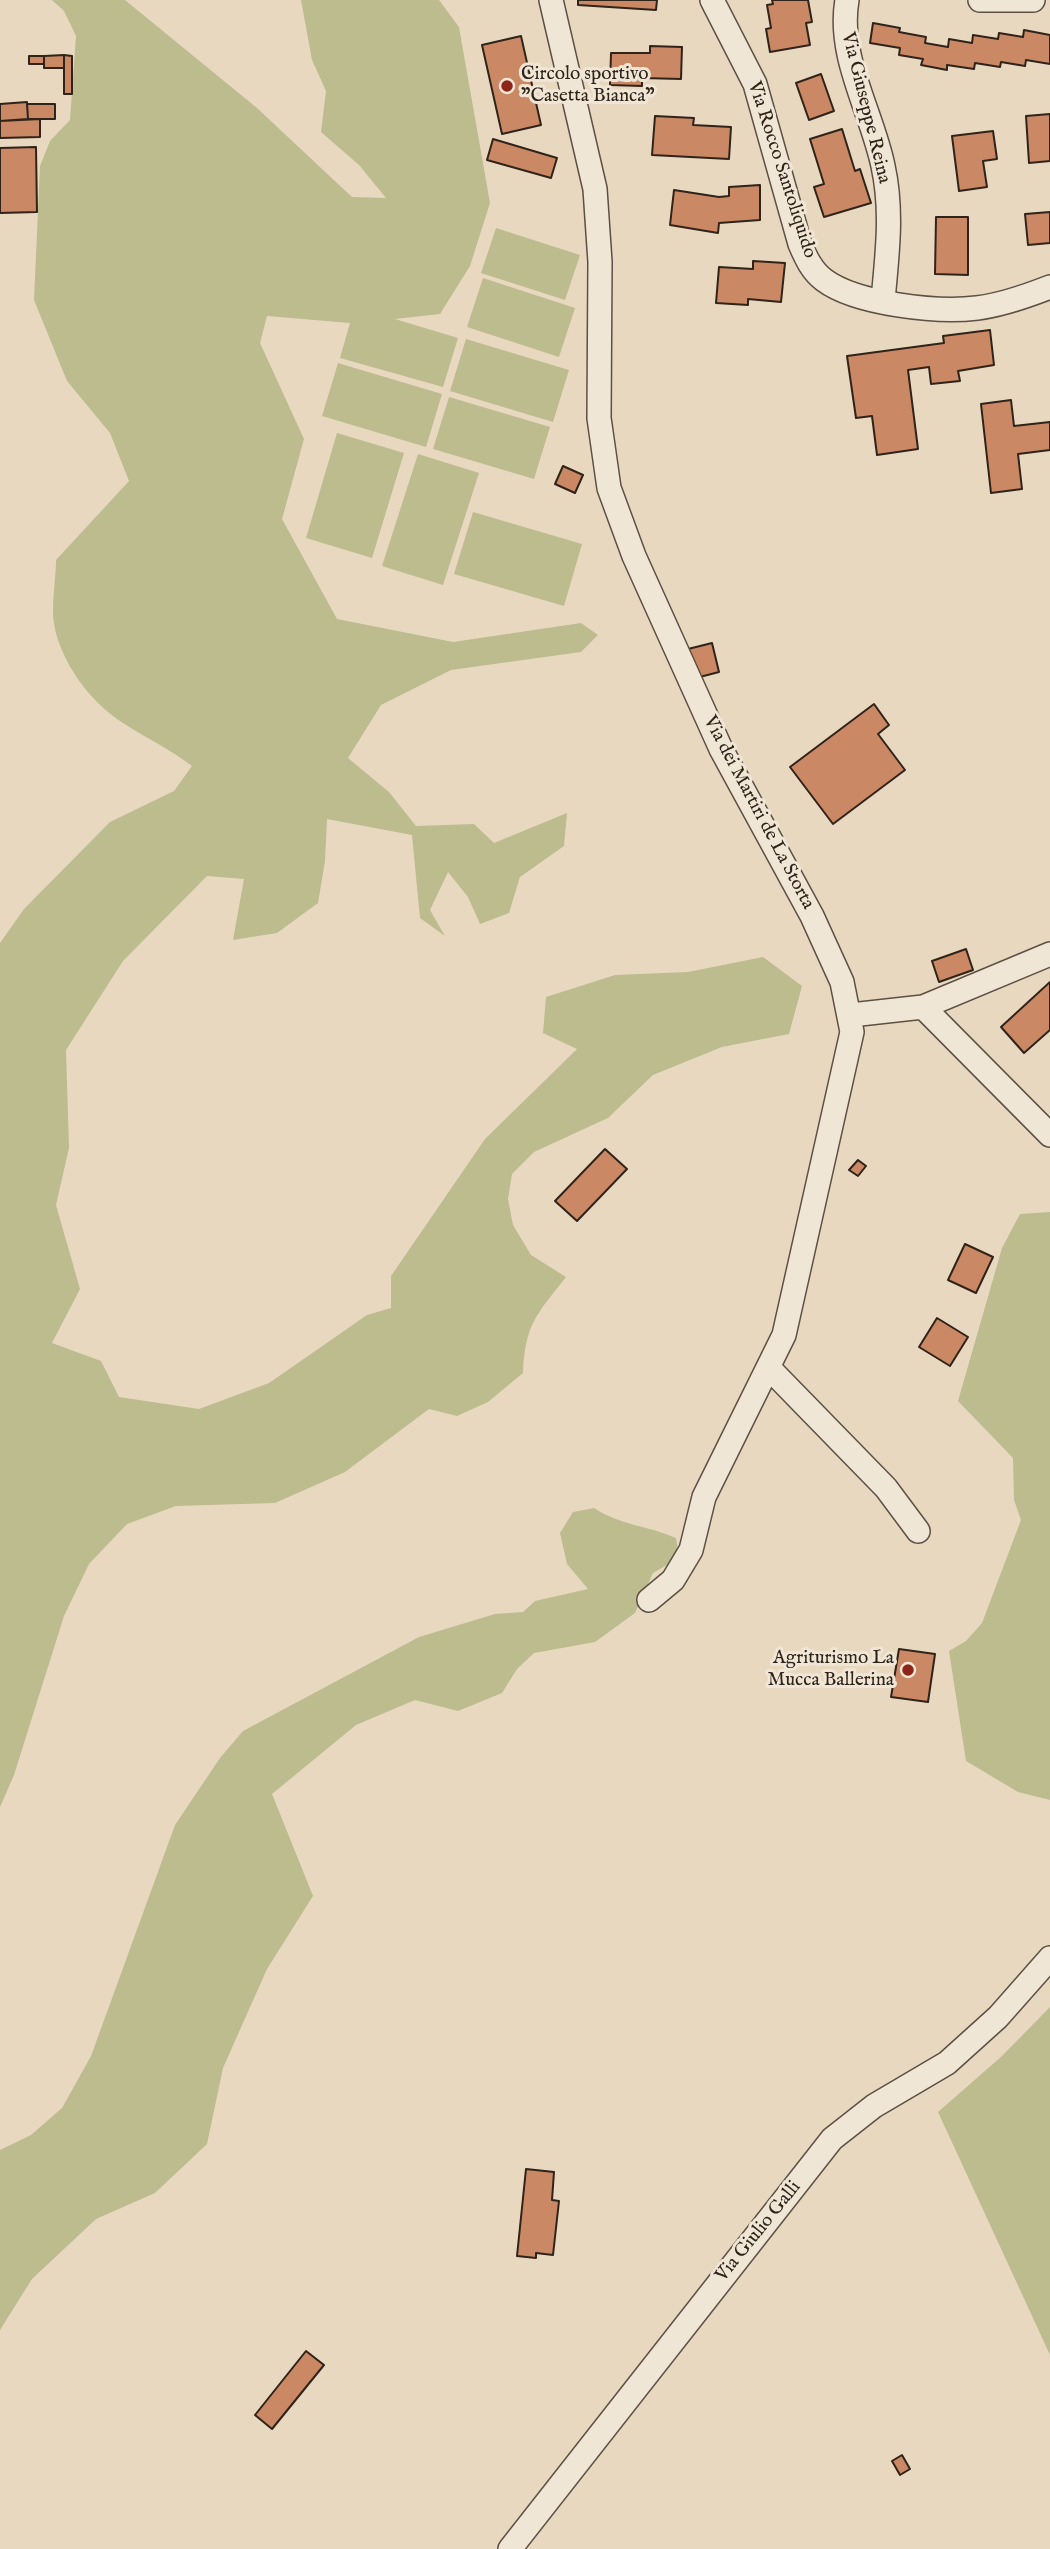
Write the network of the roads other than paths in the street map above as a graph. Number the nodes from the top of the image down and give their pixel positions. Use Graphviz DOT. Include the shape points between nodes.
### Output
graph roads {
  1 [pos="551,0"];
  2 [pos="712,0"];
  3 [pos="847,0"];
  4 [pos="980,0"];
  5 [pos="1033,0"];
  6 [pos="1050,287"];
  7 [pos="883,300"];
  8 [pos="1050,954"];
  9 [pos="923,1007"];
  10 [pos="851,1015"];
  11 [pos="1050,1135"];
  12 [pos="769,1368"];
  13 [pos="918,1531"];
  14 [pos="649,1600"];
  15 [pos="1050,1958"];
  16 [pos="510,2549"];
  1 -- 10 [label="street, Via dei Martiri de La Storta" via="595,189 600,262 599,418 609,488 634,556 721,749 812,916 842,982"];
  2 -- 7 [label="street, Via Rocco Santoliquido" via="755,84 809,263 836,287"];
  3 -- 7 [label="street, Via Giuseppe Reina" via="844,34 884,169 889,236"];
  4 -- 5 [label="street"];
  6 -- 7 [label="street, Via Rocco Santoliquido" via="973,308"];
  8 -- 9 [label="street"];
  9 -- 10 [label="street"];
  9 -- 11 [label="street"];
  10 -- 12 [label="street, Via dei Martiri de La Storta" via="850,1047 784,1335"];
  12 -- 13 [label="street" via="886,1488"];
  12 -- 14 [label="street, Via dei Martiri de La Storta" via="704,1497 691,1550 673,1580"];
  15 -- 16 [label="street, Via Giulio Galli" via="998,2017 947,2063 874,2106 832,2139"];
}
